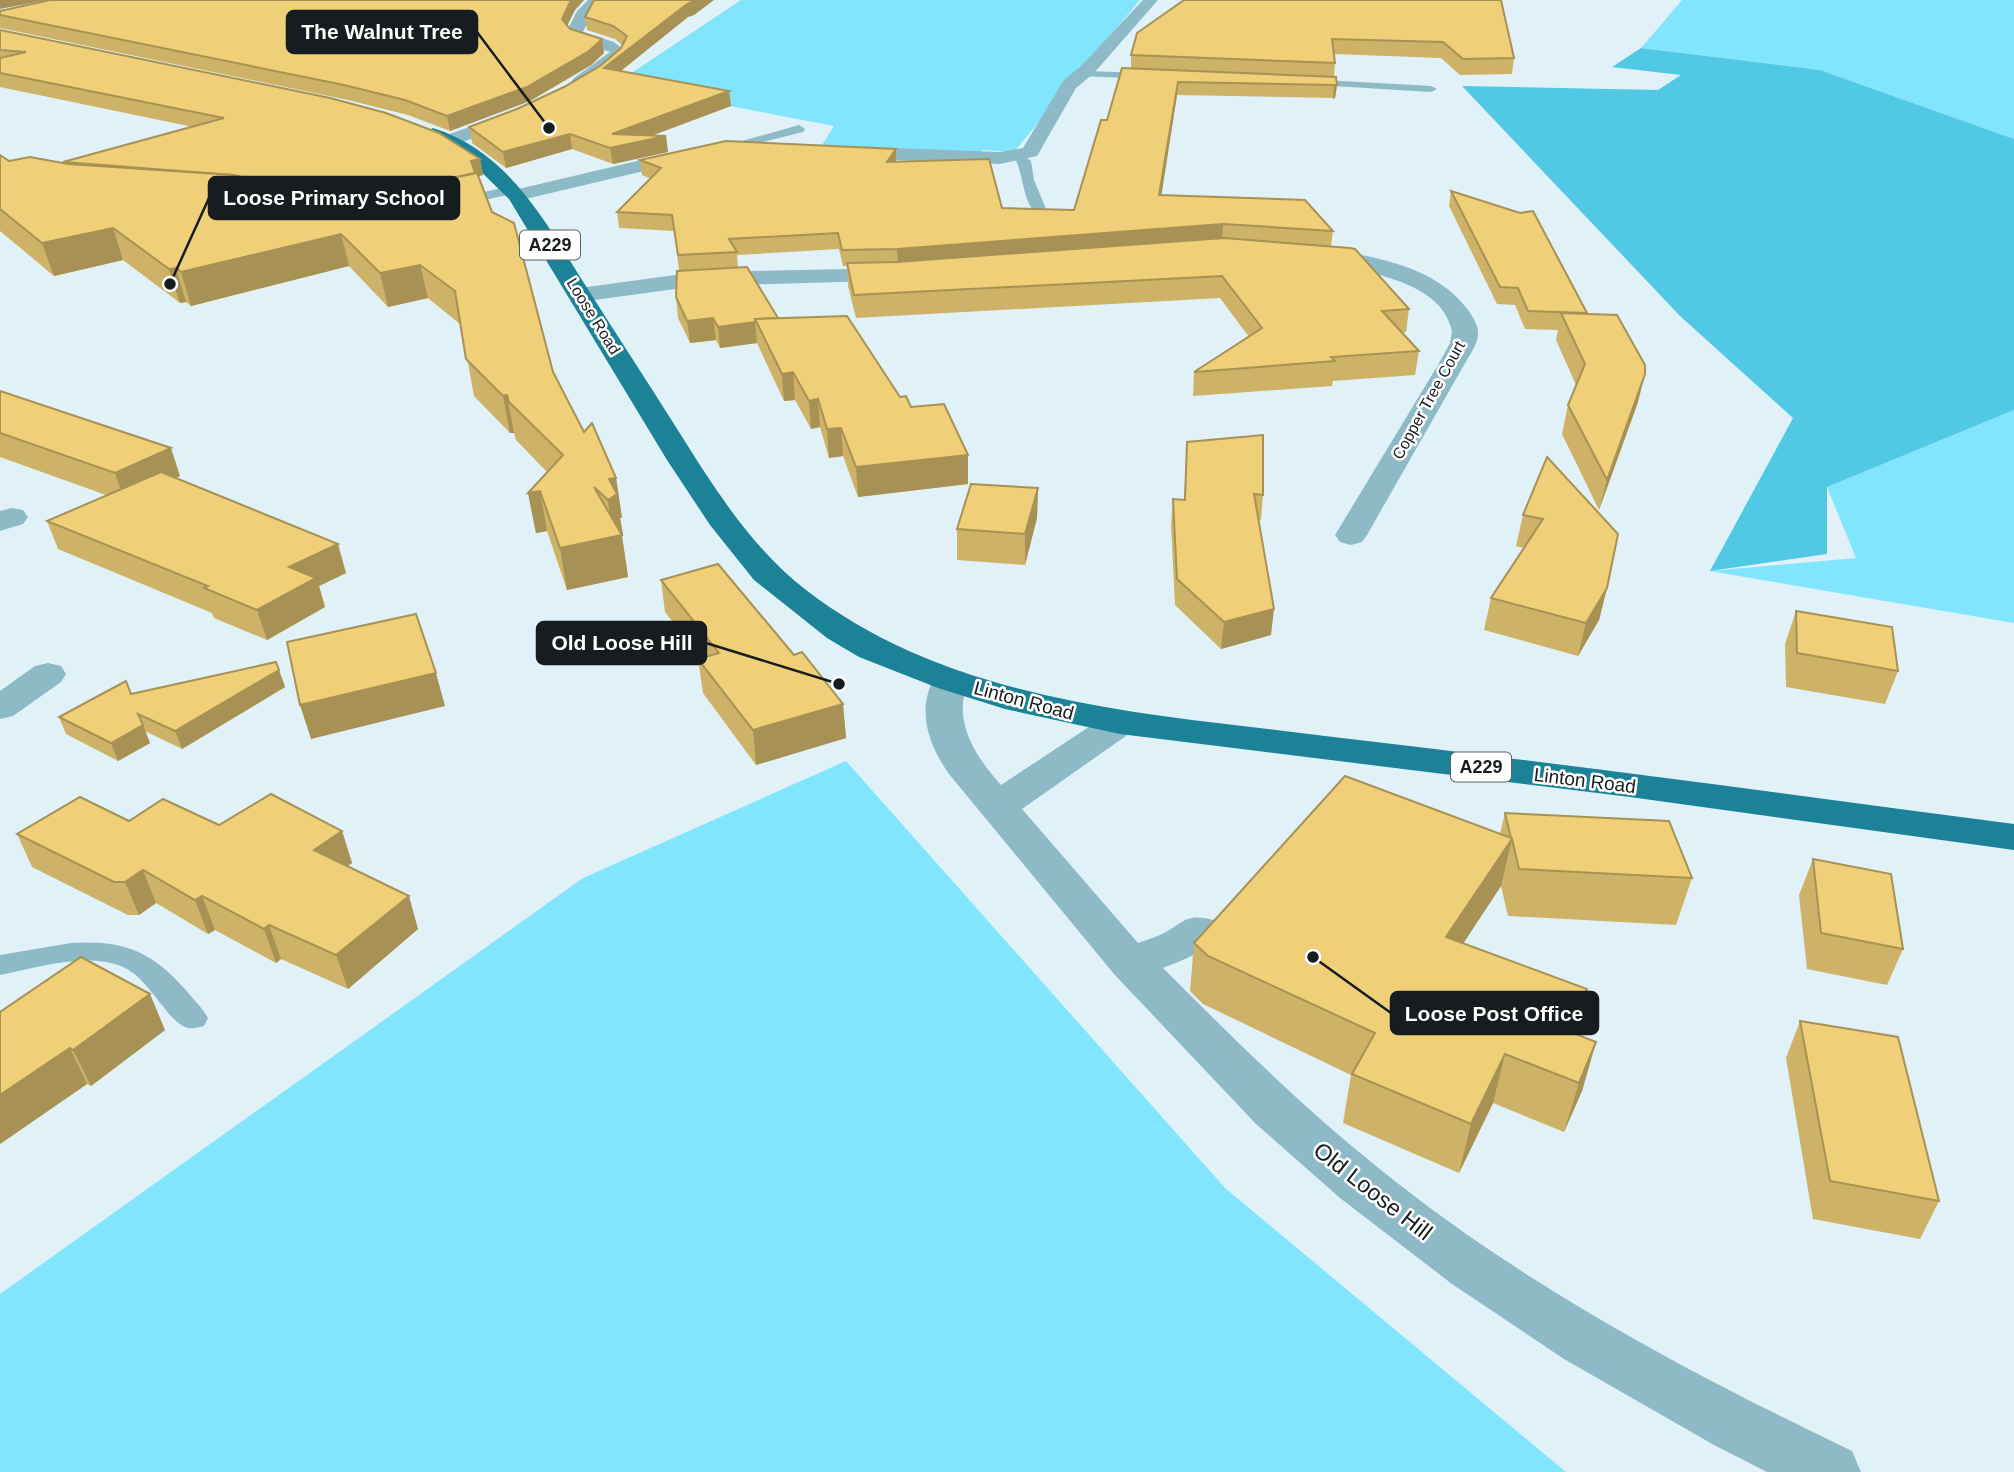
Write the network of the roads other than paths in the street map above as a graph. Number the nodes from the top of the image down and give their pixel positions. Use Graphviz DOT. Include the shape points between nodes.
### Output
graph roads {
  1 [pos="597,0"];
  2 [pos="1151,0"];
  3 [pos="1081,74"];
  4 [pos="1161,76"];
  5 [pos="1299,82"];
  6 [pos="1431,89"];
  7 [pos="563,92"];
  8 [pos="534,107"];
  9 [pos="412,126"];
  10 [pos="799,129"];
  11 [pos="448,141"];
  12 [pos="727,147"];
  13 [pos="795,150"];
  14 [pos="818,151"];
  15 [pos="1019,156"];
  16 [pos="515,192"];
  17 [pos="437,206"];
  18 [pos="1040,211"];
  19 [pos="1295,252"];
  20 [pos="926,273"];
  21 [pos="580,295"];
  22 [pos="1351,535"];
  23 [pos="48,674"];
  24 [pos="951,680"];
  25 [pos="0,708"];
  26 [pos="1120,723"];
  27 [pos="997,807"];
  28 [pos="2014,837"];
  29 [pos="1197,931"];
  30 [pos="1130,963"];
  31 [pos="0,965"];
  32 [pos="193,1018"];
  33 [pos="1830,1472"];
  1 -- 7 [label="street" via="585,11 574,33 619,52"];
  2 -- 3 [label="street"];
  3 -- 4 [label="lane"];
  3 -- 15 [label="street" via="1069,85 1030,152"];
  5 -- 6 [label="lane"];
  8 -- 11 [label="street" via="499,125"];
  9 -- 11 [label="highway, Loose Road / A229"];
  10 -- 12 [label="lane"];
  11 -- 16 [label="highway, Loose Road / A229" via="491,168"];
  12 -- 13 [label="street"];
  12 -- 16 [label="street"];
  14 -- 15 [label="street"];
  15 -- 18 [label="lane" via="1025,161 1027,180"];
  16 -- 17 [label="lane"];
  16 -- 21 [label="highway, Loose Road / A229"];
  19 -- 22 [label="street, Copper Tree Court" via="1402,274 1451,303 1465,327 1451,365"];
  20 -- 21 [label="street" via="697,279"];
  21 -- 24 [label="highway, Loose Road / A229" via="700,489 766,573 839,631"];
  23 -- 25 [label="street"];
  24 -- 26 [label="highway, Linton Road / A229" via="1043,708"];
  24 -- 27 [label="street, Old Loose Hill" via="942,705 946,731 963,766"];
  26 -- 27 [label="street"];
  26 -- 28 [label="highway, Linton Road / A229"];
  27 -- 30 [label="street, Old Loose Hill"];
  29 -- 30 [label="street" via="1178,945"];
  30 -- 33 [label="street, Old Loose Hill" via="1274,1110 1359,1183 1472,1267 1584,1341"];
  31 -- 32 [label="lane" via="78,952 108,953 139,963"];
}
